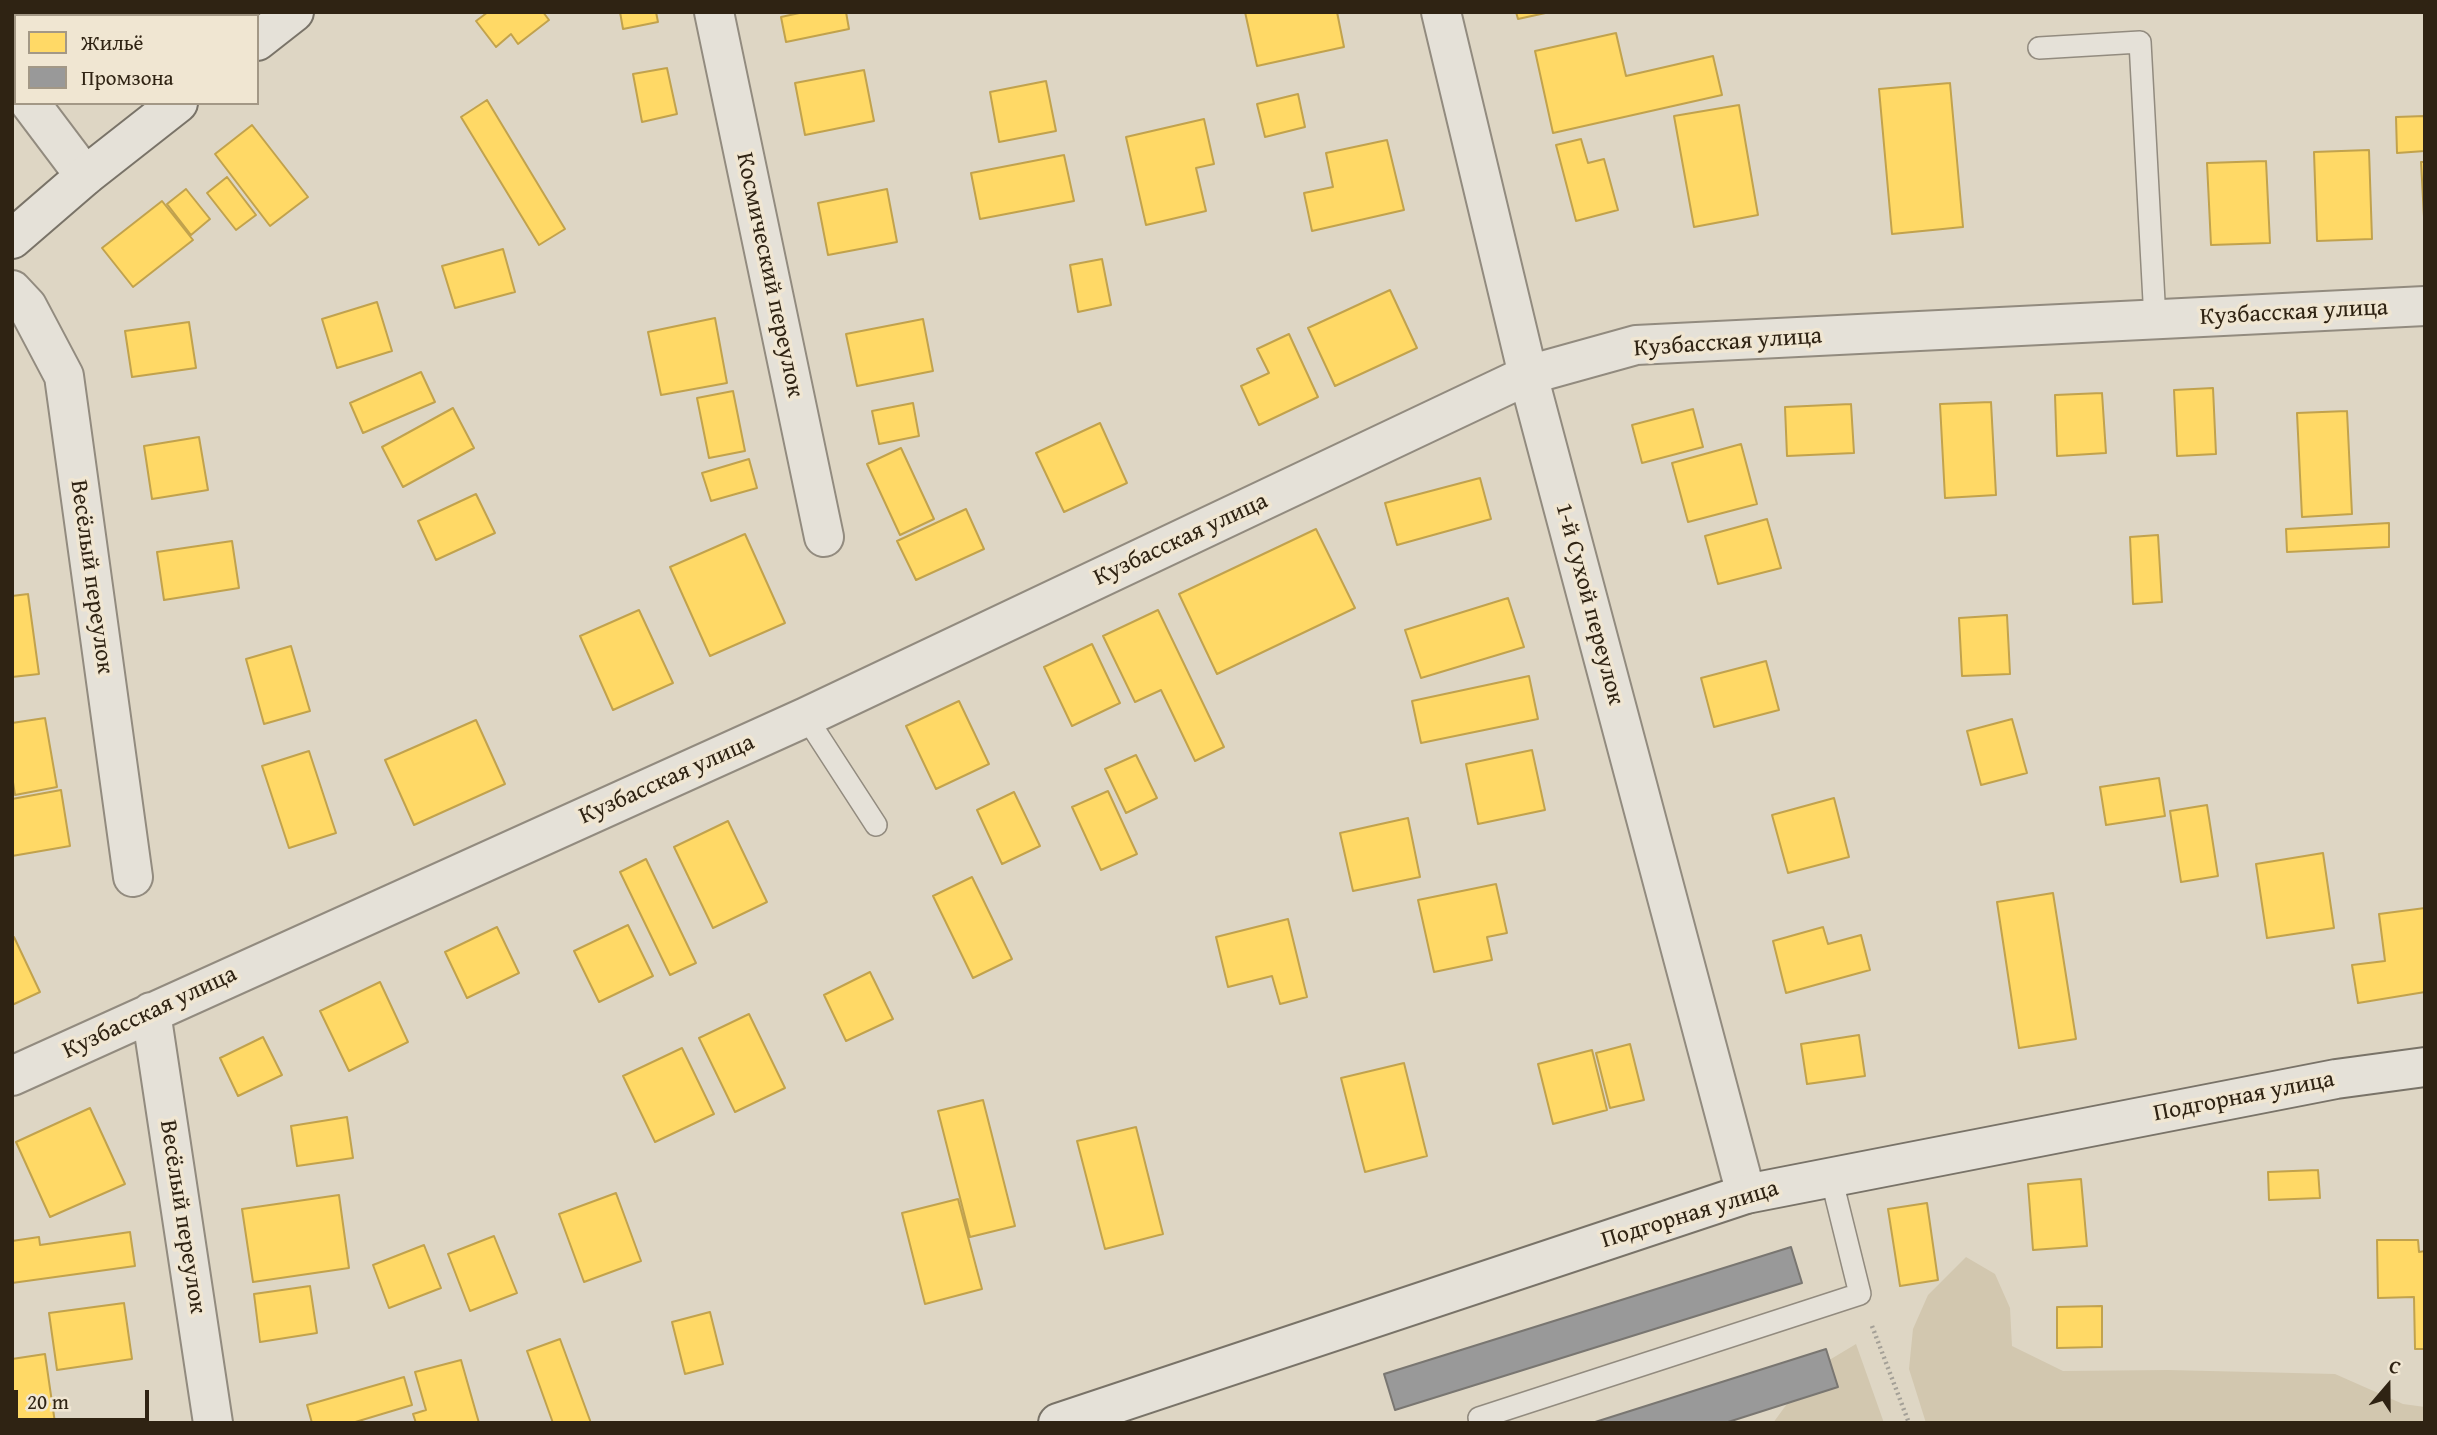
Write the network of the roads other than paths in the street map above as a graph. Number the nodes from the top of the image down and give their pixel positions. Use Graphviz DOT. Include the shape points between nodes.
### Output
graph roads {
  1 [pos="294,12"];
  2 [pos="713,12"];
  3 [pos="1441,12"];
  4 [pos="259,39"];
  5 [pos="2039,48"];
  6 [pos="32,105"];
  7 [pos="175,105"];
  8 [pos="85,176"];
  9 [pos="12,239"];
  10 [pos="12,290"];
  11 [pos="2425,306"];
  12 [pos="2155,320"];
  13 [pos="1528,375"];
  14 [pos="824,537"];
  15 [pos="806,717"];
  16 [pos="876,825"];
  17 [pos="133,877"];
  18 [pos="151,1012"];
  19 [pos="2425,1067"];
  20 [pos="12,1076"];
  21 [pos="1831,1177"];
  22 [pos="1746,1194"];
  23 [pos="1479,1418"];
  24 [pos="214,1423"];
  25 [pos="1058,1423"];
  1 -- 4 [label="street"];
  2 -- 14 [label="street, Космический переулок"];
  3 -- 13 [label="street, 1-й Сухой переулок"];
  5 -- 12 [label="lane" via="2140,43"];
  6 -- 8 [label="street"];
  7 -- 8 [label="street"];
  8 -- 9 [label="street"];
  10 -- 17 [label="street, Весёлый переулок" via="27,306 64,376"];
  11 -- 12 [label="street, Кузбасская улица"];
  12 -- 13 [label="street, Кузбасская улица" via="1636,345"];
  13 -- 15 [label="street, Кузбасская улица"];
  13 -- 22 [label="street, 1-й Сухой переулок"];
  15 -- 16 [label="lane"];
  15 -- 18 [label="street, Кузбасская улица"];
  18 -- 20 [label="street, Кузбасская улица"];
  18 -- 24 [label="street, Весёлый переулок"];
  19 -- 21 [label="street, Подгорная улица" via="2336,1079"];
  21 -- 22 [label="street, Подгорная улица"];
  21 -- 23 [label="lane" via="1860,1294"];
  22 -- 25 [label="street, Подгорная улица"];
}
